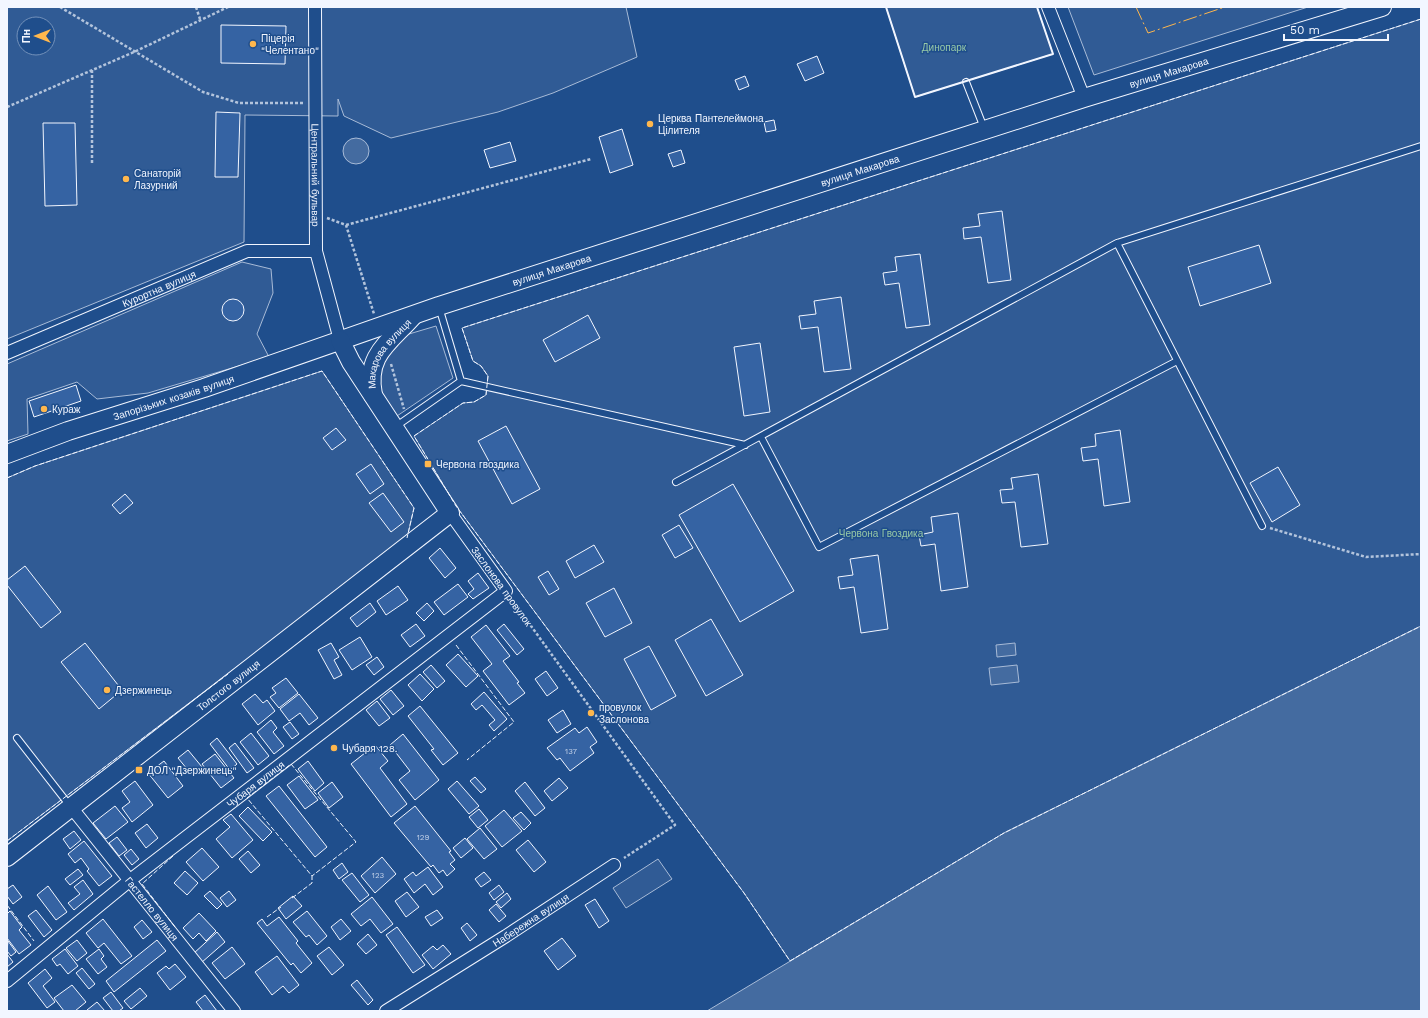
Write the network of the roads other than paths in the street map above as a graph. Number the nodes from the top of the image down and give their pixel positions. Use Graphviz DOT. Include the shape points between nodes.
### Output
graph roads {
  1 [pos="315,7"];
  2 [pos="1048,7"];
  3 [pos="1382,7"];
  4 [pos="966,82"];
  5 [pos="1084,98"];
  6 [pos="985,130"];
  7 [pos="1421,146"];
  8 [pos="1117,243"];
  9 [pos="316,251"];
  10 [pos="439,306"];
  11 [pos="414,315"];
  12 [pos="340,340"];
  13 [pos="7,352"];
  14 [pos="1177,361"];
  15 [pos="461,381"];
  16 [pos="373,396"];
  17 [pos="400,423"];
  18 [pos="761,436"];
  19 [pos="745,445"];
  20 [pos="7,454"];
  21 [pos="676,482"];
  22 [pos="450,513"];
  23 [pos="1262,526"];
  24 [pos="506,591"];
  25 [pos="17,738"];
  26 [pos="71,807"];
  27 [pos="7,857"];
  28 [pos="614,865"];
  29 [pos="129,881"];
  30 [pos="7,981"];
  31 [pos="234,1011"];
  32 [pos="386,1011"];
  1 -- 9 [label="street, Центральний бульвар"];
  2 -- 5 [label="street"];
  3 -- 5 [label="main road, вулиця Макарова"];
  4 -- 6 [label="lane"];
  5 -- 6 [label="main road, вулиця Макарова"];
  6 -- 10 [label="main road, вулиця Макарова"];
  7 -- 8 [label="lane"];
  8 -- 14 [label="lane"];
  8 -- 18 [label="lane"];
  9 -- 12 [label="street, Центральний бульвар"];
  9 -- 13 [label="street, Курортна вулиця" via="247,251"];
  10 -- 11 [label="main road, вулиця Макарова"];
  10 -- 15 [label="lane"];
  11 -- 12 [label="main road, вулиця Макарова"];
  11 -- 16 [label="main road, Макарова вулиця" via="381,349 373,366"];
  12 -- 16 [label="main road, Заслонова провулок"];
  12 -- 20 [label="main road, Запорізьких козаків вулиця" via="204,388 68,431"];
  14 -- 18 [label="lane" via="819,547"];
  14 -- 23 [label="lane"];
  15 -- 17 [label="lane"];
  15 -- 19 [label="lane"];
  16 -- 17 [label="main road, Заслонова провулок"];
  17 -- 22 [label="main road, Заслонова провулок"];
  18 -- 19 [label="lane"];
  19 -- 21 [label="lane"];
  22 -- 24 [label="street, Заслонова провулок"];
  22 -- 26 [label="main road, Толстого вулиця"];
  24 -- 29 [label="street, Чубаря вулиця"];
  25 -- 26 [label="lane"];
  26 -- 27 [label="main road, Толстого вулиця"];
  26 -- 29 [label="street, Гастелло вулиця"];
  28 -- 32 [label="street, Набережна вулиця"];
  29 -- 30 [label="street, Чубаря вулиця"];
  29 -- 31 [label="street, Гастелло вулиця"];
}
